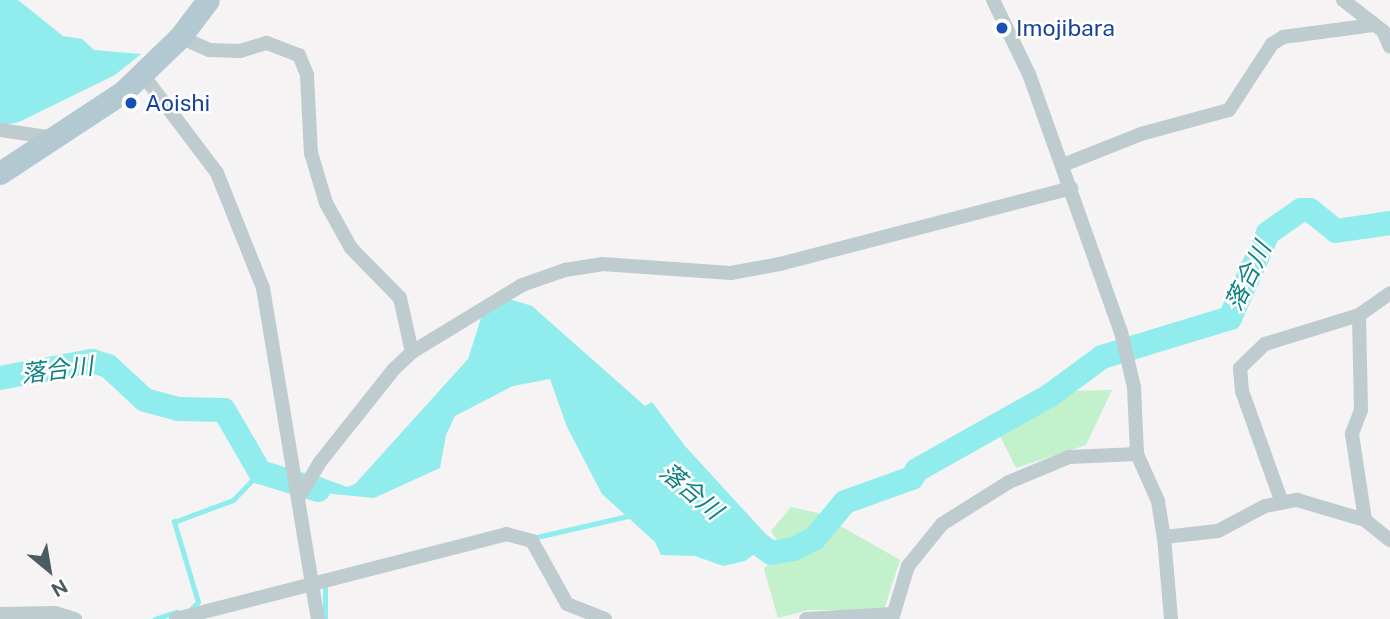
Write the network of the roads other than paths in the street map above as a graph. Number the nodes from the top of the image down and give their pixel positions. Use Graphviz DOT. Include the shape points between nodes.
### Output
graph roads {
  1 [pos="208,0"];
  2 [pos="993,0"];
  3 [pos="1343,0"];
  4 [pos="1382,28"];
  5 [pos="180,37"];
  6 [pos="1390,47"];
  7 [pos="143,75"];
  8 [pos="0,130"];
  9 [pos="55,138"];
  10 [pos="1063,165"];
  11 [pos="0,173"];
  12 [pos="1071,188"];
  13 [pos="1390,293"];
  14 [pos="1359,315"];
  15 [pos="412,352"];
  16 [pos="1137,454"];
  17 [pos="299,487"];
  18 [pos="1280,500"];
  19 [pos="1365,520"];
  20 [pos="1164,537"];
  21 [pos="1390,540"];
  22 [pos="315,583"];
  23 [pos="0,614"];
  24 [pos="892,617"];
  25 [pos="75,619"];
  26 [pos="176,619"];
  27 [pos="318,619"];
  28 [pos="605,619"];
  29 [pos="806,619"];
  30 [pos="1171,619"];
  1 -- 5 [label="main road"];
  2 -- 10 [label="street" via="1029,74"];
  3 -- 4 [label="street"];
  4 -- 6 [label="street"];
  4 -- 10 [label="street" via="1283,37 1272,44 1229,110 1141,134"];
  5 -- 7 [label="main road"];
  5 -- 15 [label="street" via="209,50 240,51 267,43 299,55 307,75 311,153 326,203 351,248 400,298"];
  7 -- 9 [label="main road"];
  7 -- 17 [label="street" via="217,173 263,288"];
  8 -- 9 [label="street"];
  9 -- 11 [label="main road"];
  10 -- 12 [label="street"];
  12 -- 15 [label="street" via="947,224 732,273 602,264 565,270 523,285"];
  12 -- 16 [label="street" via="1128,356 1137,414"];
  13 -- 14 [label="street"];
  14 -- 18 [label="street" via="1265,344 1240,368 1242,391"];
  14 -- 19 [label="street" via="1361,411 1352,433"];
  15 -- 17 [label="street"];
  16 -- 20 [label="street" via="1158,501"];
  16 -- 24 [label="street" via="1069,457 991,492 931,532 908,566"];
  17 -- 22 [label="street"];
  18 -- 19 [label="street" via="1297,500"];
  18 -- 20 [label="street" via="1218,531"];
  19 -- 21 [label="street"];
  20 -- 30 [label="street"];
  22 -- 26 [label="street"];
  22 -- 27 [label="street"];
  22 -- 28 [label="street" via="506,534 518,535 532,541 567,604"];
  23 -- 25 [label="street" via="54,613"];
  24 -- 29 [label="street"];
}
